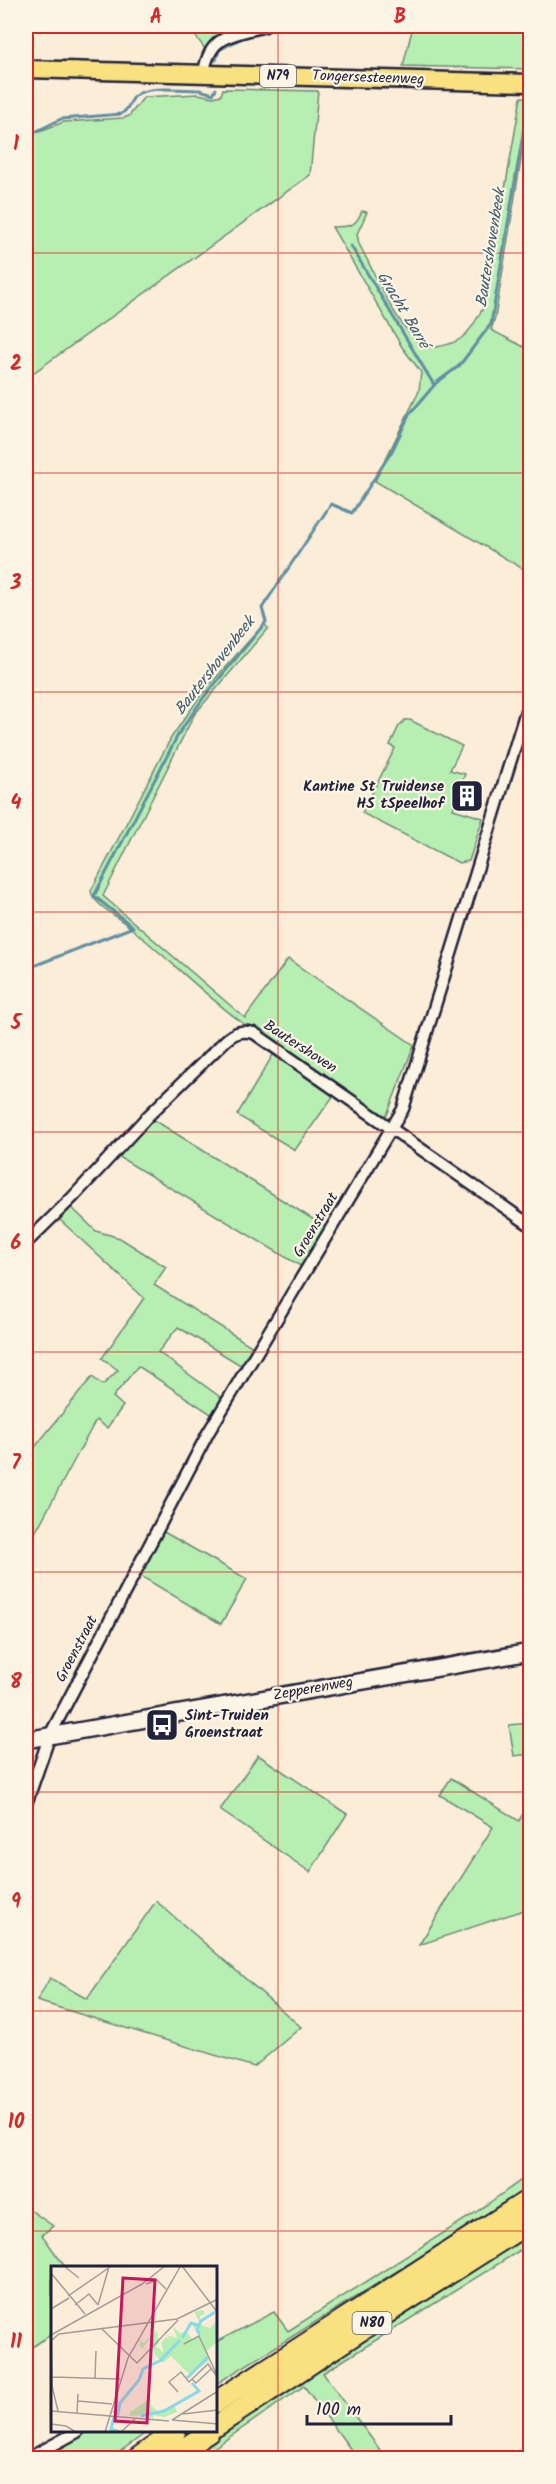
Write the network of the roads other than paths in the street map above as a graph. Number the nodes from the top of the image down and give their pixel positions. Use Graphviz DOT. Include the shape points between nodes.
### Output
graph roads {
  1 [pos="265,26"];
  2 [pos="26,69"];
  3 [pos="204,73"];
  4 [pos="531,83"];
  5 [pos="531,698"];
  6 [pos="525,735"];
  7 [pos="391,1130"];
  8 [pos="531,1225"];
  9 [pos="26,1244"];
  10 [pos="531,1652"];
  11 [pos="50,1735"];
  12 [pos="26,1740"];
  13 [pos="26,1804"];
  14 [pos="531,2199"];
  15 [pos="531,2222"];
  16 [pos="218,2401"];
  17 [pos="218,2425"];
  18 [pos="75,2433"];
  19 [pos="174,2433"];
  20 [pos="208,2433"];
  21 [pos="29,2458"];
  22 [pos="138,2458"];
  23 [pos="170,2458"];
  1 -- 3 [label="street" via="239,32 212,48"];
  2 -- 3 [label="main road, Tongersesteenweg / N79"];
  3 -- 4 [label="main road, Tongersesteenweg / N79"];
  5 -- 6 [label="street, Groenstraat"];
  6 -- 7 [label="street, Groenstraat" via="418,1064"];
  7 -- 8 [label="street, Bautershoven"];
  7 -- 9 [label="street, Bautershoven" via="254,1033 233,1034"];
  7 -- 11 [label="street, Groenstraat" via="208,1433"];
  10 -- 11 [label="street, Zepperenweg"];
  11 -- 12 [label="street, Zepperenweg"];
  11 -- 13 [label="street, Groenstraat"];
  14 -- 16 [label="highway, N80"];
  15 -- 17 [label="highway, N80"];
  18 -- 21 [label="street"];
  19 -- 22 [label="highway"];
  20 -- 23 [label="highway"];
}
